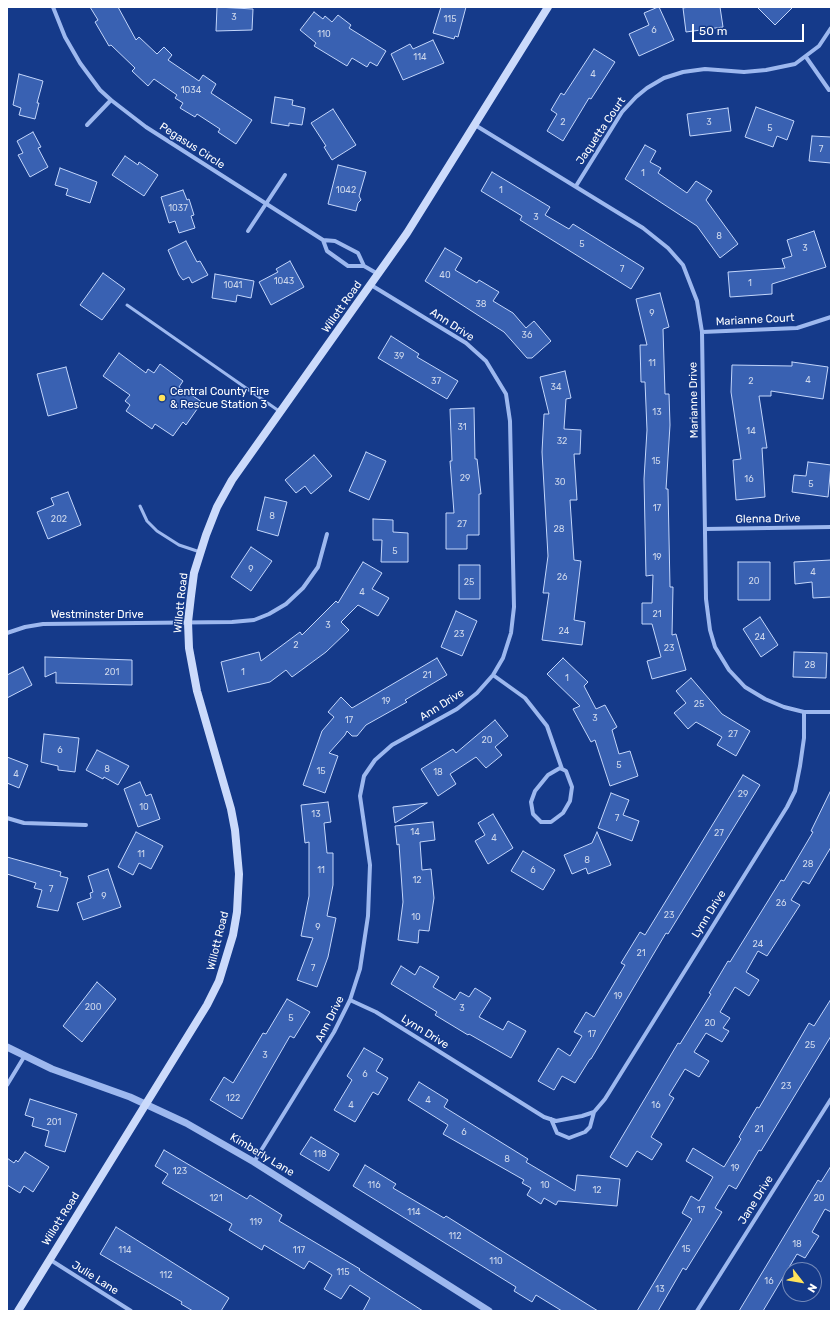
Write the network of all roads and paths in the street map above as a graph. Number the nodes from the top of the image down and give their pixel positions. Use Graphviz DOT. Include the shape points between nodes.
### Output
graph roads {
  1 [pos="53,7"];
  2 [pos="548,7"];
  3 [pos="831,28"];
  4 [pos="806,57"];
  5 [pos="829,90"];
  6 [pos="111,100"];
  7 [pos="87,125"];
  8 [pos="475,125"];
  9 [pos="285,175"];
  10 [pos="576,186"];
  11 [pos="266,204"];
  12 [pos="248,231"];
  13 [pos="323,240"];
  14 [pos="364,266"];
  15 [pos="378,275"];
  16 [pos="371,285"];
  17 [pos="128,305"];
  18 [pos="831,317"];
  19 [pos="702,332"];
  20 [pos="280,412"];
  21 [pos="140,506"];
  22 [pos="831,527"];
  23 [pos="705,529"];
  24 [pos="327,534"];
  25 [pos="200,552"];
  26 [pos="188,622"];
  27 [pos="7,633"];
  28 [pos="493,676"];
  29 [pos="804,712"];
  30 [pos="831,712"];
  31 [pos="562,769"];
  32 [pos="7,818"];
  33 [pos="86,825"];
  34 [pos="350,1000"];
  35 [pos="7,1047"];
  36 [pos="24,1057"];
  37 [pos="7,1084"];
  38 [pos="831,1099"];
  39 [pos="145,1104"];
  40 [pos="594,1112"];
  41 [pos="551,1120"];
  42 [pos="254,1162"];
  43 [pos="48,1259"];
  44 [pos="18,1311"];
  45 [pos="131,1311"];
  46 [pos="490,1311"];
  47 [pos="697,1311"];
  1 -- 6 [label="street, Pegasus Circle" via="65,37 80,63 100,90"];
  2 -- 8 [label="main road, Willott Road"];
  3 -- 4 [label="street, Jaquetta Court" via="819,46"];
  4 -- 5 [label="street"];
  4 -- 10 [label="street, Jaquetta Court" via="781,68 744,72 705,69 683,72 658,82 636,97 622,112"];
  6 -- 7 [label="street"];
  6 -- 11 [label="street, Pegasus Circle" via="146,127"];
  8 -- 10 [label="street, Marianne Drive"];
  8 -- 15 [label="main road, Willott Road"];
  9 -- 11 [label="street"];
  10 -- 19 [label="street, Marianne Drive" via="643,228 668,248 683,265 697,301"];
  11 -- 12 [label="street"];
  11 -- 13 [label="street, Pegasus Circle"];
  13 -- 14 [label="street, Pegasus Circle" via="335,241 358,253"];
  13 -- 14 [label="street, Pegasus Circle" via="327,251 348,266"];
  14 -- 15 [label="street, Pegasus Circle"];
  15 -- 16 [label="main road, Willott Road"];
  16 -- 20 [label="main road, Willott Road"];
  16 -- 28 [label="street, Ann Drive" via="466,343 486,361 506,394 510,421 514,607 511,633 503,658"];
  17 -- 20 [label="lane"];
  18 -- 19 [label="street, Marianne Court" via="798,328"];
  19 -- 23 [label="street, Marianne Drive"];
  20 -- 25 [label="main road, Willott Road" via="232,480 217,507"];
  21 -- 25 [label="lane" via="146,521 157,531 179,545"];
  22 -- 23 [label="street, Glenna Drive"];
  23 -- 29 [label="street, Marianne Drive" via="706,599 715,647 729,670 745,687 784,708"];
  24 -- 26 [label="street, Westminster Drive" via="318,567 303,588 286,604 254,620"];
  25 -- 26 [label="main road, Willott Road" via="194,573"];
  26 -- 27 [label="street, Westminster Drive" via="43,624"];
  26 -- 39 [label="main road, Willott Road" via="189,648 197,690 235,830 240,874 237,912 233,936 219,981 192,1030"];
  28 -- 31 [label="street" via="525,698 547,726"];
  28 -- 34 [label="street, Ann Drive" via="457,709 392,745 375,760 364,776 360,796 370,865 368,916 360,969"];
  29 -- 30 [label="street, Marianne Drive"];
  29 -- 40 [label="street, Lynn Drive" via="804,738 795,791 605,1099"];
  31 -- 31 [label="street" via="566,771 572,787 570,801 563,813 551,822 541,822 533,814 531,802 535,791 548,775"];
  32 -- 33 [label="street" via="24,823"];
  34 -- 41 [label="street, Lynn Drive" via="376,1012"];
  34 -- 42 [label="street, Ann Drive" via="318,1060"];
  35 -- 36 [label="street, Kimberly Lane"];
  36 -- 37 [label="street"];
  36 -- 39 [label="street, Kimberly Lane"];
  38 -- 47 [label="street, Jane Drive"];
  39 -- 42 [label="street, Kimberly Lane" via="186,1123"];
  39 -- 43 [label="main road, Willott Road"];
  40 -- 41 [label="street" via="569,1119"];
  40 -- 41 [label="street, Lynn Drive" via="590,1127 585,1132 569,1138 557,1133"];
  42 -- 46 [label="street, Kimberly Lane"];
  43 -- 44 [label="main road, Willott Road"];
  43 -- 45 [label="street, Julie Lane"];
}
